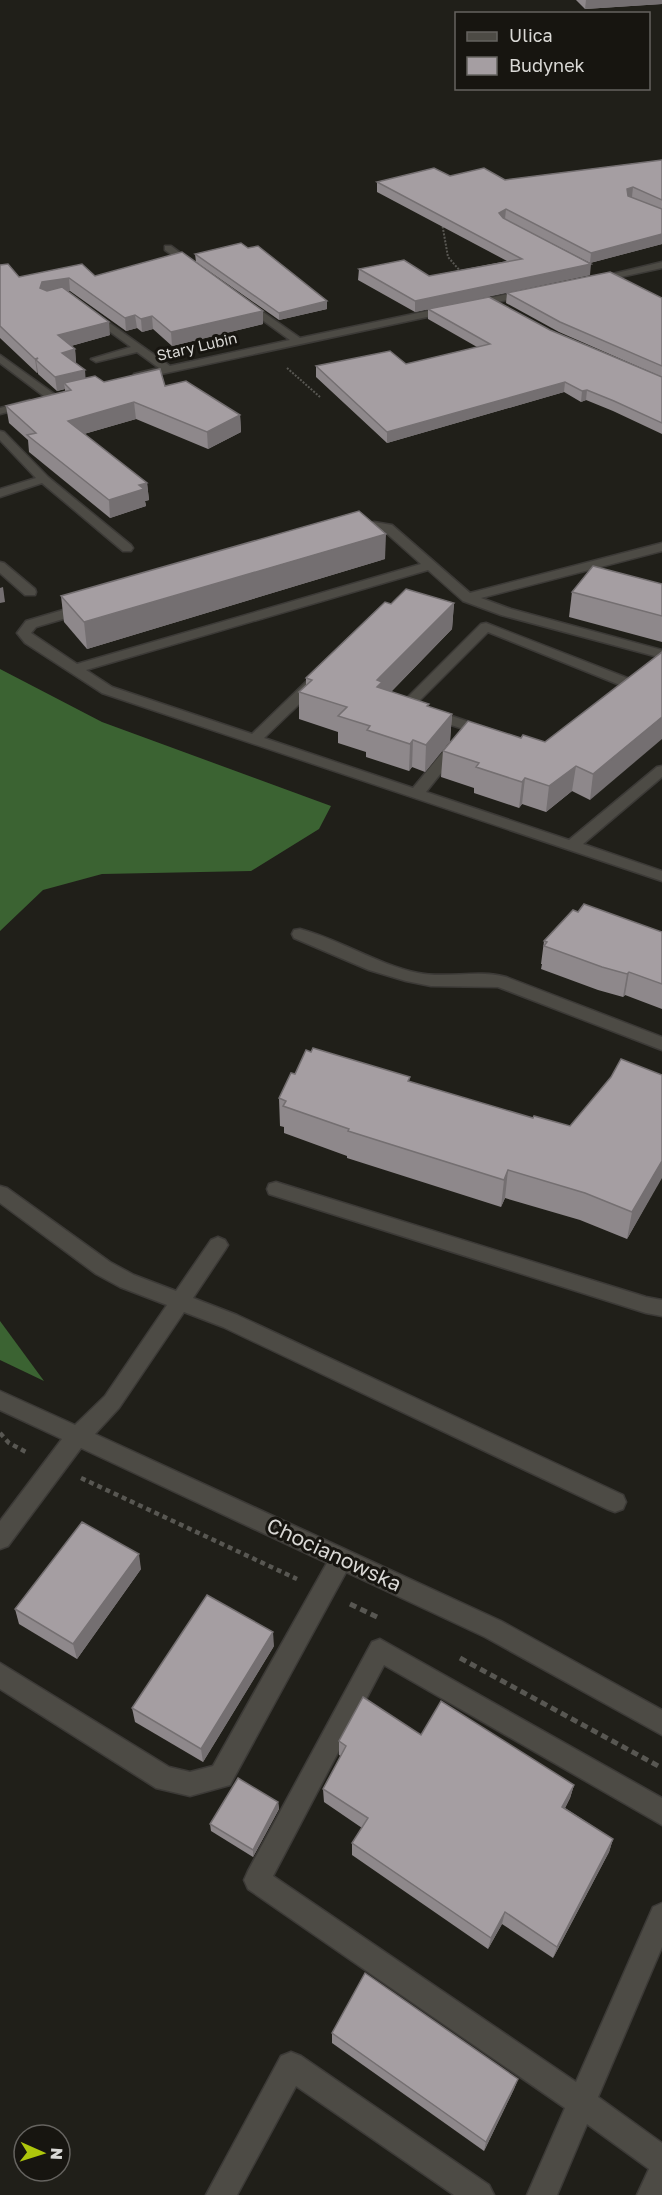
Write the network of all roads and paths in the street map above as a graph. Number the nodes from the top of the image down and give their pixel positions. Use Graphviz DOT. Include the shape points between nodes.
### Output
graph roads {
  1 [pos="442,221"];
  2 [pos="168,248"];
  3 [pos="662,266"];
  4 [pos="588,267"];
  5 [pos="205,275"];
  6 [pos="605,277"];
  7 [pos="585,281"];
  8 [pos="545,290"];
  9 [pos="233,294"];
  10 [pos="506,297"];
  11 [pos="491,301"];
  12 [pos="84,309"];
  13 [pos="509,312"];
  14 [pos="297,341"];
  15 [pos="264,347"];
  16 [pos="140,348"];
  17 [pos="0,358"];
  18 [pos="96,359"];
  19 [pos="167,369"];
  20 [pos="126,379"];
  21 [pos="320,397"];
  22 [pos="0,411"];
  23 [pos="0,434"];
  24 [pos="15,451"];
  25 [pos="0,455"];
  26 [pos="44,479"];
  27 [pos="0,493"];
  28 [pos="339,536"];
  29 [pos="662,547"];
  30 [pos="127,548"];
  31 [pos="430,565"];
  32 [pos="0,566"];
  33 [pos="560,574"];
  34 [pos="583,580"];
  35 [pos="30,592"];
  36 [pos="468,598"];
  37 [pos="99,604"];
  38 [pos="662,654"];
  39 [pos="75,669"];
  40 [pos="324,672"];
  41 [pos="471,728"];
  42 [pos="255,738"];
  43 [pos="662,770"];
  44 [pos="417,793"];
  45 [pos="571,846"];
  46 [pos="662,876"];
  47 [pos="300,934"];
  48 [pos="662,1044"];
  49 [pos="276,1189"];
  50 [pos="0,1193"];
  51 [pos="218,1245"];
  52 [pos="179,1301"];
  53 [pos="662,1308"];
  54 [pos="0,1400"];
  55 [pos="78,1435"];
  56 [pos="615,1502"];
  57 [pos="0,1539"];
  58 [pos="342,1558"];
  59 [pos="0,1675"];
  60 [pos="662,1723"];
  61 [pos="662,1812"];
  62 [pos="662,1916"];
  63 [pos="581,2102"];
  64 [pos="662,2161"];
  65 [pos="662,2172"];
  66 [pos="221,2195"];
  67 [pos="478,2195"];
  68 [pos="542,2195"];
  69 [pos="652,2195"];
  1 -- 10 [label="path" via="450,263"];
  2 -- 5 [label="street"];
  3 -- 6 [label="street"];
  4 -- 6 [label="street"];
  6 -- 7 [label="street"];
  8 -- 10 [label="street, Stary Lubin"];
  9 -- 14 [label="street"];
  10 -- 11 [label="street, Stary Lubin"];
  11 -- 13 [label="street"];
  11 -- 14 [label="street, Stary Lubin"];
  12 -- 16 [label="street"];
  14 -- 15 [label="street, Stary Lubin"];
  15 -- 19 [label="street, Stary Lubin"];
  15 -- 21 [label="path"];
  16 -- 18 [label="street"];
  16 -- 19 [label="street"];
  17 -- 22 [label="street" via="58,396"];
  19 -- 20 [label="street, Stary Lubin"];
  23 -- 24 [label="street"];
  24 -- 25 [label="street"];
  24 -- 26 [label="street"];
  26 -- 27 [label="street"];
  26 -- 30 [label="street"];
  28 -- 31 [label="street" via="374,526 388,528"];
  29 -- 33 [label="street"];
  31 -- 36 [label="street"];
  31 -- 39 [label="street"];
  32 -- 35 [label="street"];
  33 -- 34 [label="street"];
  33 -- 36 [label="street"];
  36 -- 38 [label="street"];
  37 -- 39 [label="street" via="31,624 24,633"];
  39 -- 42 [label="street" via="107,690"];
  40 -- 42 [label="street"];
  41 -- 41 [label="street" via="543,751 630,684 486,627 407,706"];
  41 -- 44 [label="street"];
  42 -- 44 [label="street"];
  43 -- 45 [label="street"];
  44 -- 45 [label="street"];
  45 -- 46 [label="street"];
  47 -- 48 [label="street" via="422,980 500,981"];
  49 -- 53 [label="street"];
  50 -- 52 [label="street" via="103,1268"];
  51 -- 52 [label="street"];
  52 -- 55 [label="street" via="112,1402"];
  52 -- 56 [label="street" via="230,1321"];
  54 -- 55 [label="street, Chocianowska"];
  55 -- 57 [label="street"];
  55 -- 58 [label="street, Chocianowska"];
  58 -- 59 [label="street" via="221,1776 190,1784 165,1779"];
  58 -- 60 [label="street, Chocianowska" via="493,1629"];
  61 -- 63 [label="street" via="380,1650 257,1880"];
  62 -- 63 [label="street"];
  63 -- 64 [label="street"];
  63 -- 68 [label="street"];
  65 -- 69 [label="street"];
  66 -- 67 [label="street" via="291,2066"];
}
